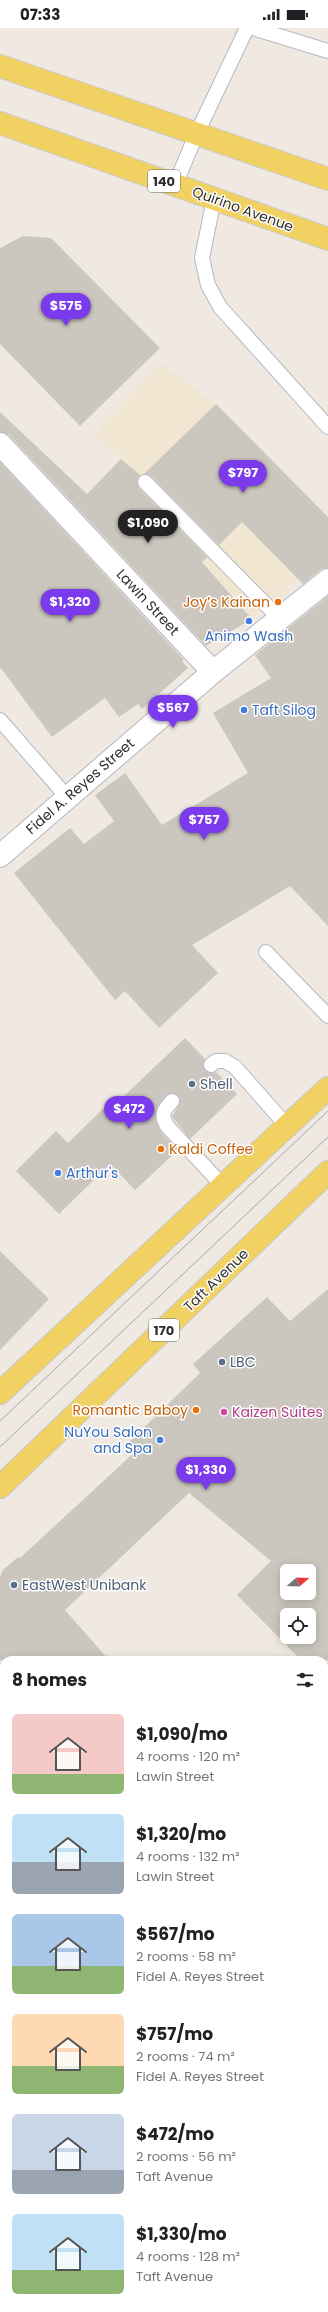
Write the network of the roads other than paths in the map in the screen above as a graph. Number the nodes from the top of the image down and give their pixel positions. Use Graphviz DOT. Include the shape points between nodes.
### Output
graph roads {
  1 [pos="248,28"];
  2 [pos="253,28"];
  3 [pos="328,51"];
  4 [pos="0,66"];
  5 [pos="0,123"];
  6 [pos="196,135"];
  7 [pos="328,179"];
  8 [pos="175,185"];
  9 [pos="214,199"];
  10 [pos="328,240"];
  11 [pos="328,427"];
  12 [pos="0,444"];
  13 [pos="145,482"];
  14 [pos="328,580"];
  15 [pos="280,618"];
  16 [pos="213,672"];
  17 [pos="0,720"];
  18 [pos="67,798"];
  19 [pos="0,856"];
  20 [pos="266,952"];
  21 [pos="328,1016"];
  22 [pos="211,1066"];
  23 [pos="328,1088"];
  24 [pos="172,1101"];
  25 [pos="287,1126"];
  26 [pos="328,1172"];
  27 [pos="223,1186"];
  28 [pos="0,1393"];
  29 [pos="0,1487"];
  1 -- 6 [label="lane"];
  2 -- 3 [label="lane"];
  4 -- 6 [label="main road"];
  5 -- 8 [label="main road, Quirino Avenue / 140"];
  6 -- 7 [label="main road"];
  6 -- 8 [label="lane"];
  8 -- 9 [label="main road, Quirino Avenue / 140"];
  9 -- 10 [label="main road, Quirino Avenue / 140"];
  9 -- 11 [label="lane" via="202,258 208,285 220,307"];
  12 -- 16 [label="street, Lawin Street"];
  13 -- 15 [label="lane"];
  14 -- 15 [label="street, Fidel A. Reyes Street"];
  15 -- 16 [label="street, Fidel A. Reyes Street"];
  16 -- 18 [label="street, Fidel A. Reyes Street"];
  17 -- 18 [label="lane"];
  18 -- 19 [label="street, Fidel A. Reyes Street"];
  20 -- 21 [label="lane"];
  22 -- 25 [label="lane" via="216,1061 225,1061 235,1067"];
  23 -- 25 [label="main road"];
  24 -- 27 [label="lane" via="163,1111 165,1122"];
  25 -- 27 [label="main road"];
  26 -- 29 [label="main road, Taft Avenue / 170"];
  27 -- 28 [label="main road"];
}
